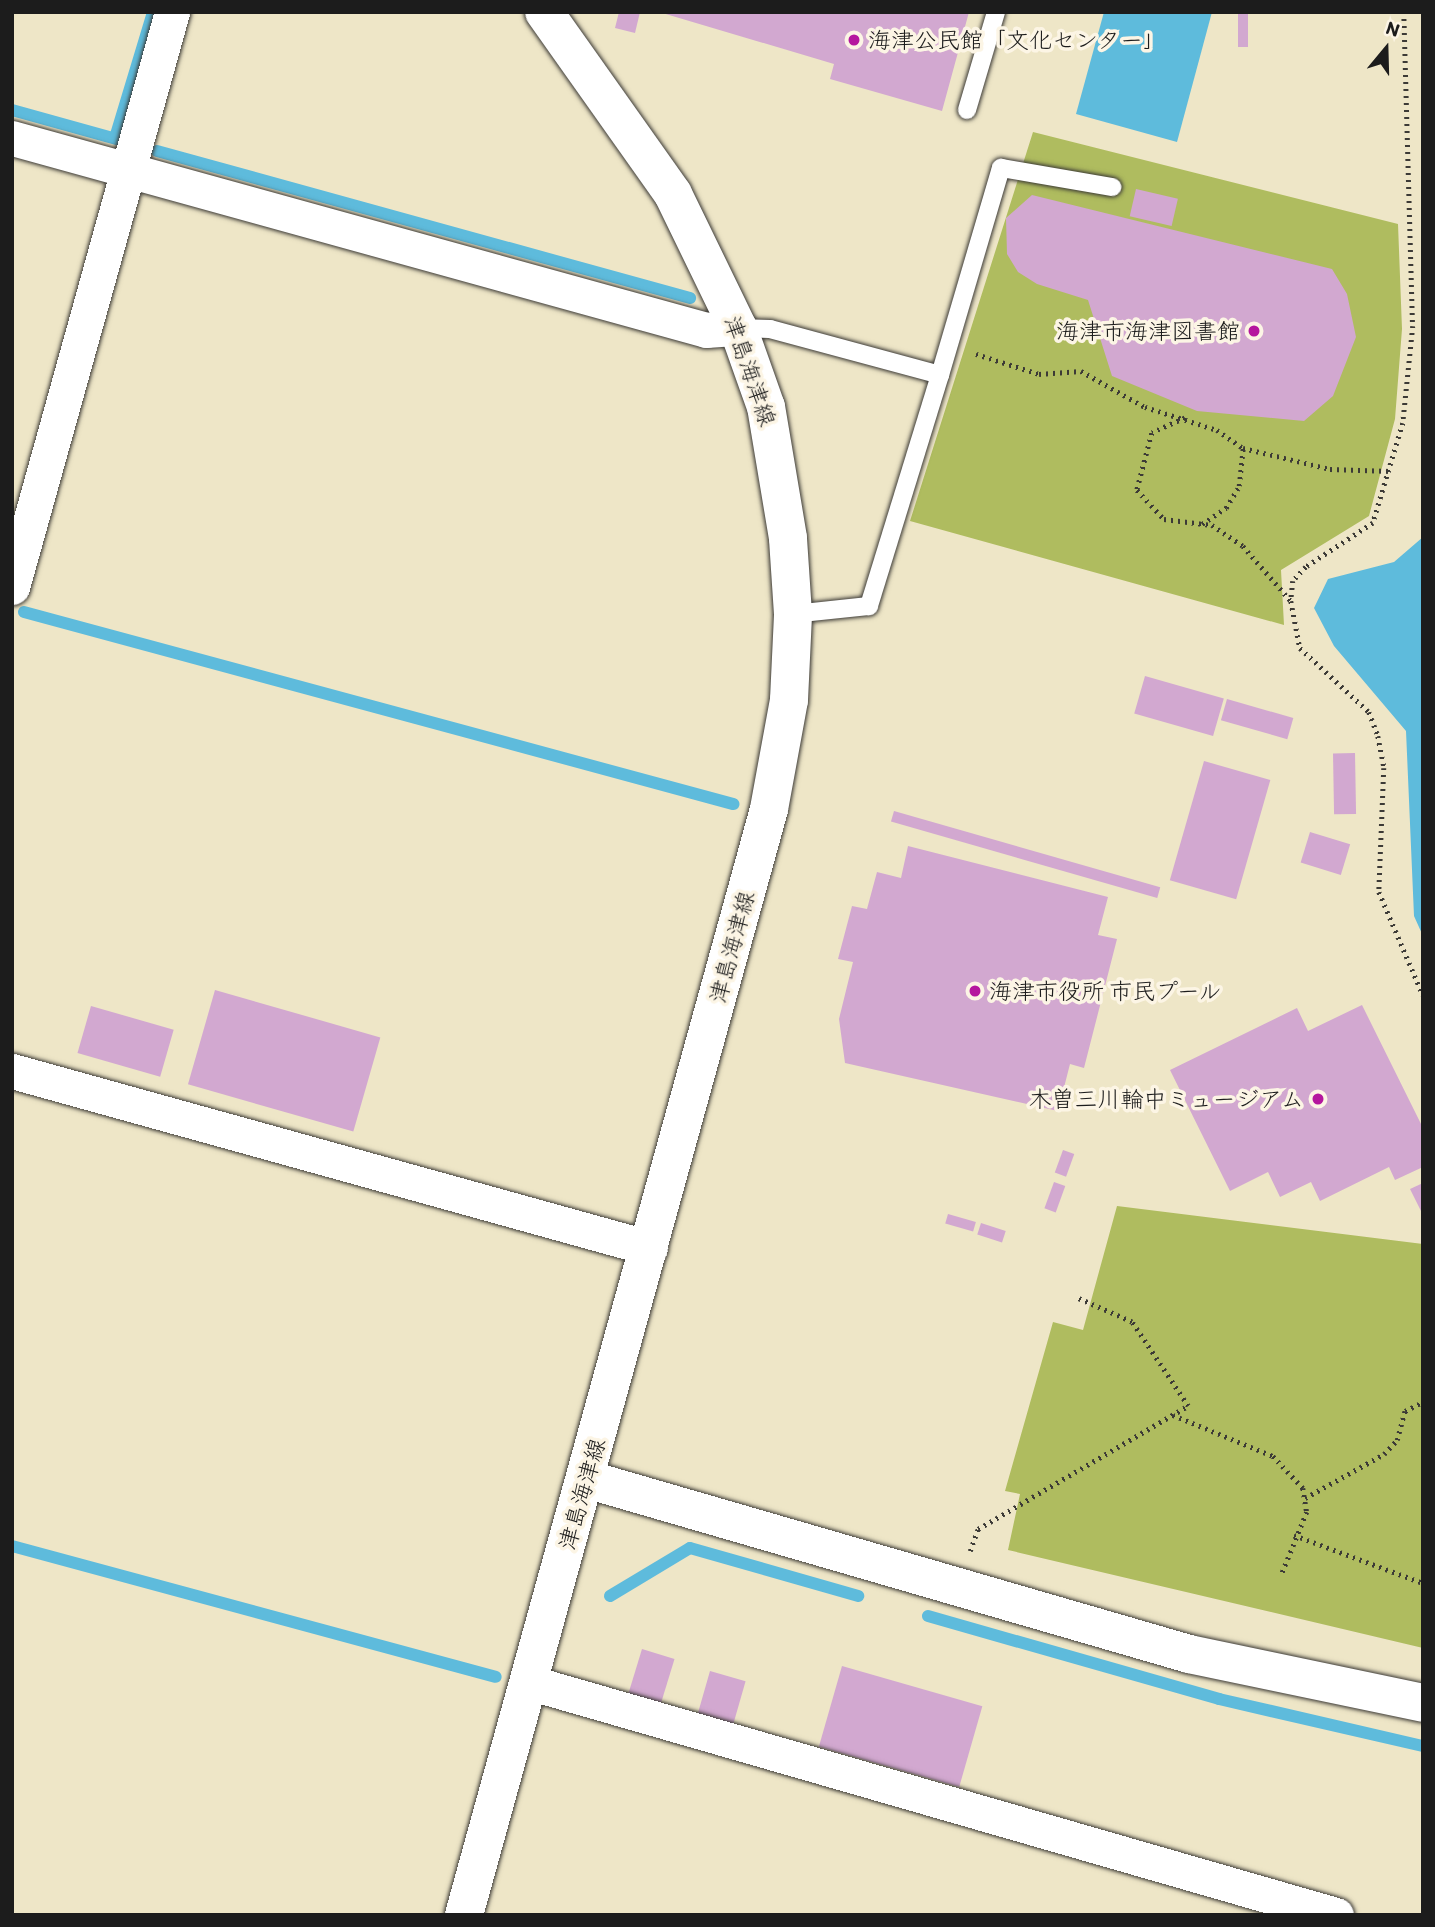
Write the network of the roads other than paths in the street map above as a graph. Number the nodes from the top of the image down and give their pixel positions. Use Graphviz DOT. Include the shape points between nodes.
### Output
graph roads {
  1 [pos="172,12"];
  2 [pos="544,12"];
  3 [pos="996,12"];
  4 [pos="967,110"];
  5 [pos="12,138"];
  6 [pos="128,170"];
  7 [pos="1112,187"];
  8 [pos="738,328"];
  9 [pos="940,375"];
  10 [pos="12,587"];
  11 [pos="793,614"];
  12 [pos="12,1071"];
  13 [pos="650,1248"];
  14 [pos="586,1479"];
  15 [pos="528,1682"];
  16 [pos="1423,1703"];
  17 [pos="464,1915"];
  18 [pos="1336,1915"];
  1 -- 6 [label="street"];
  2 -- 8 [label="main road, 津島海津線" via="673,194"];
  3 -- 4 [label="lane"];
  5 -- 6 [label="street"];
  6 -- 8 [label="street" via="706,330"];
  6 -- 10 [label="street"];
  7 -- 9 [label="lane" via="1001,169"];
  8 -- 9 [label="lane" via="770,329"];
  8 -- 11 [label="main road, 津島海津線" via="766,407 788,538"];
  9 -- 11 [label="lane" via="869,606"];
  11 -- 13 [label="main road, 津島海津線" via="789,700 769,809"];
  12 -- 13 [label="street"];
  13 -- 14 [label="main road, 津島海津線"];
  14 -- 15 [label="main road, 津島海津線"];
  14 -- 16 [label="main road" via="1189,1654"];
  15 -- 17 [label="main road, 津島海津線"];
  15 -- 18 [label="street"];
}
